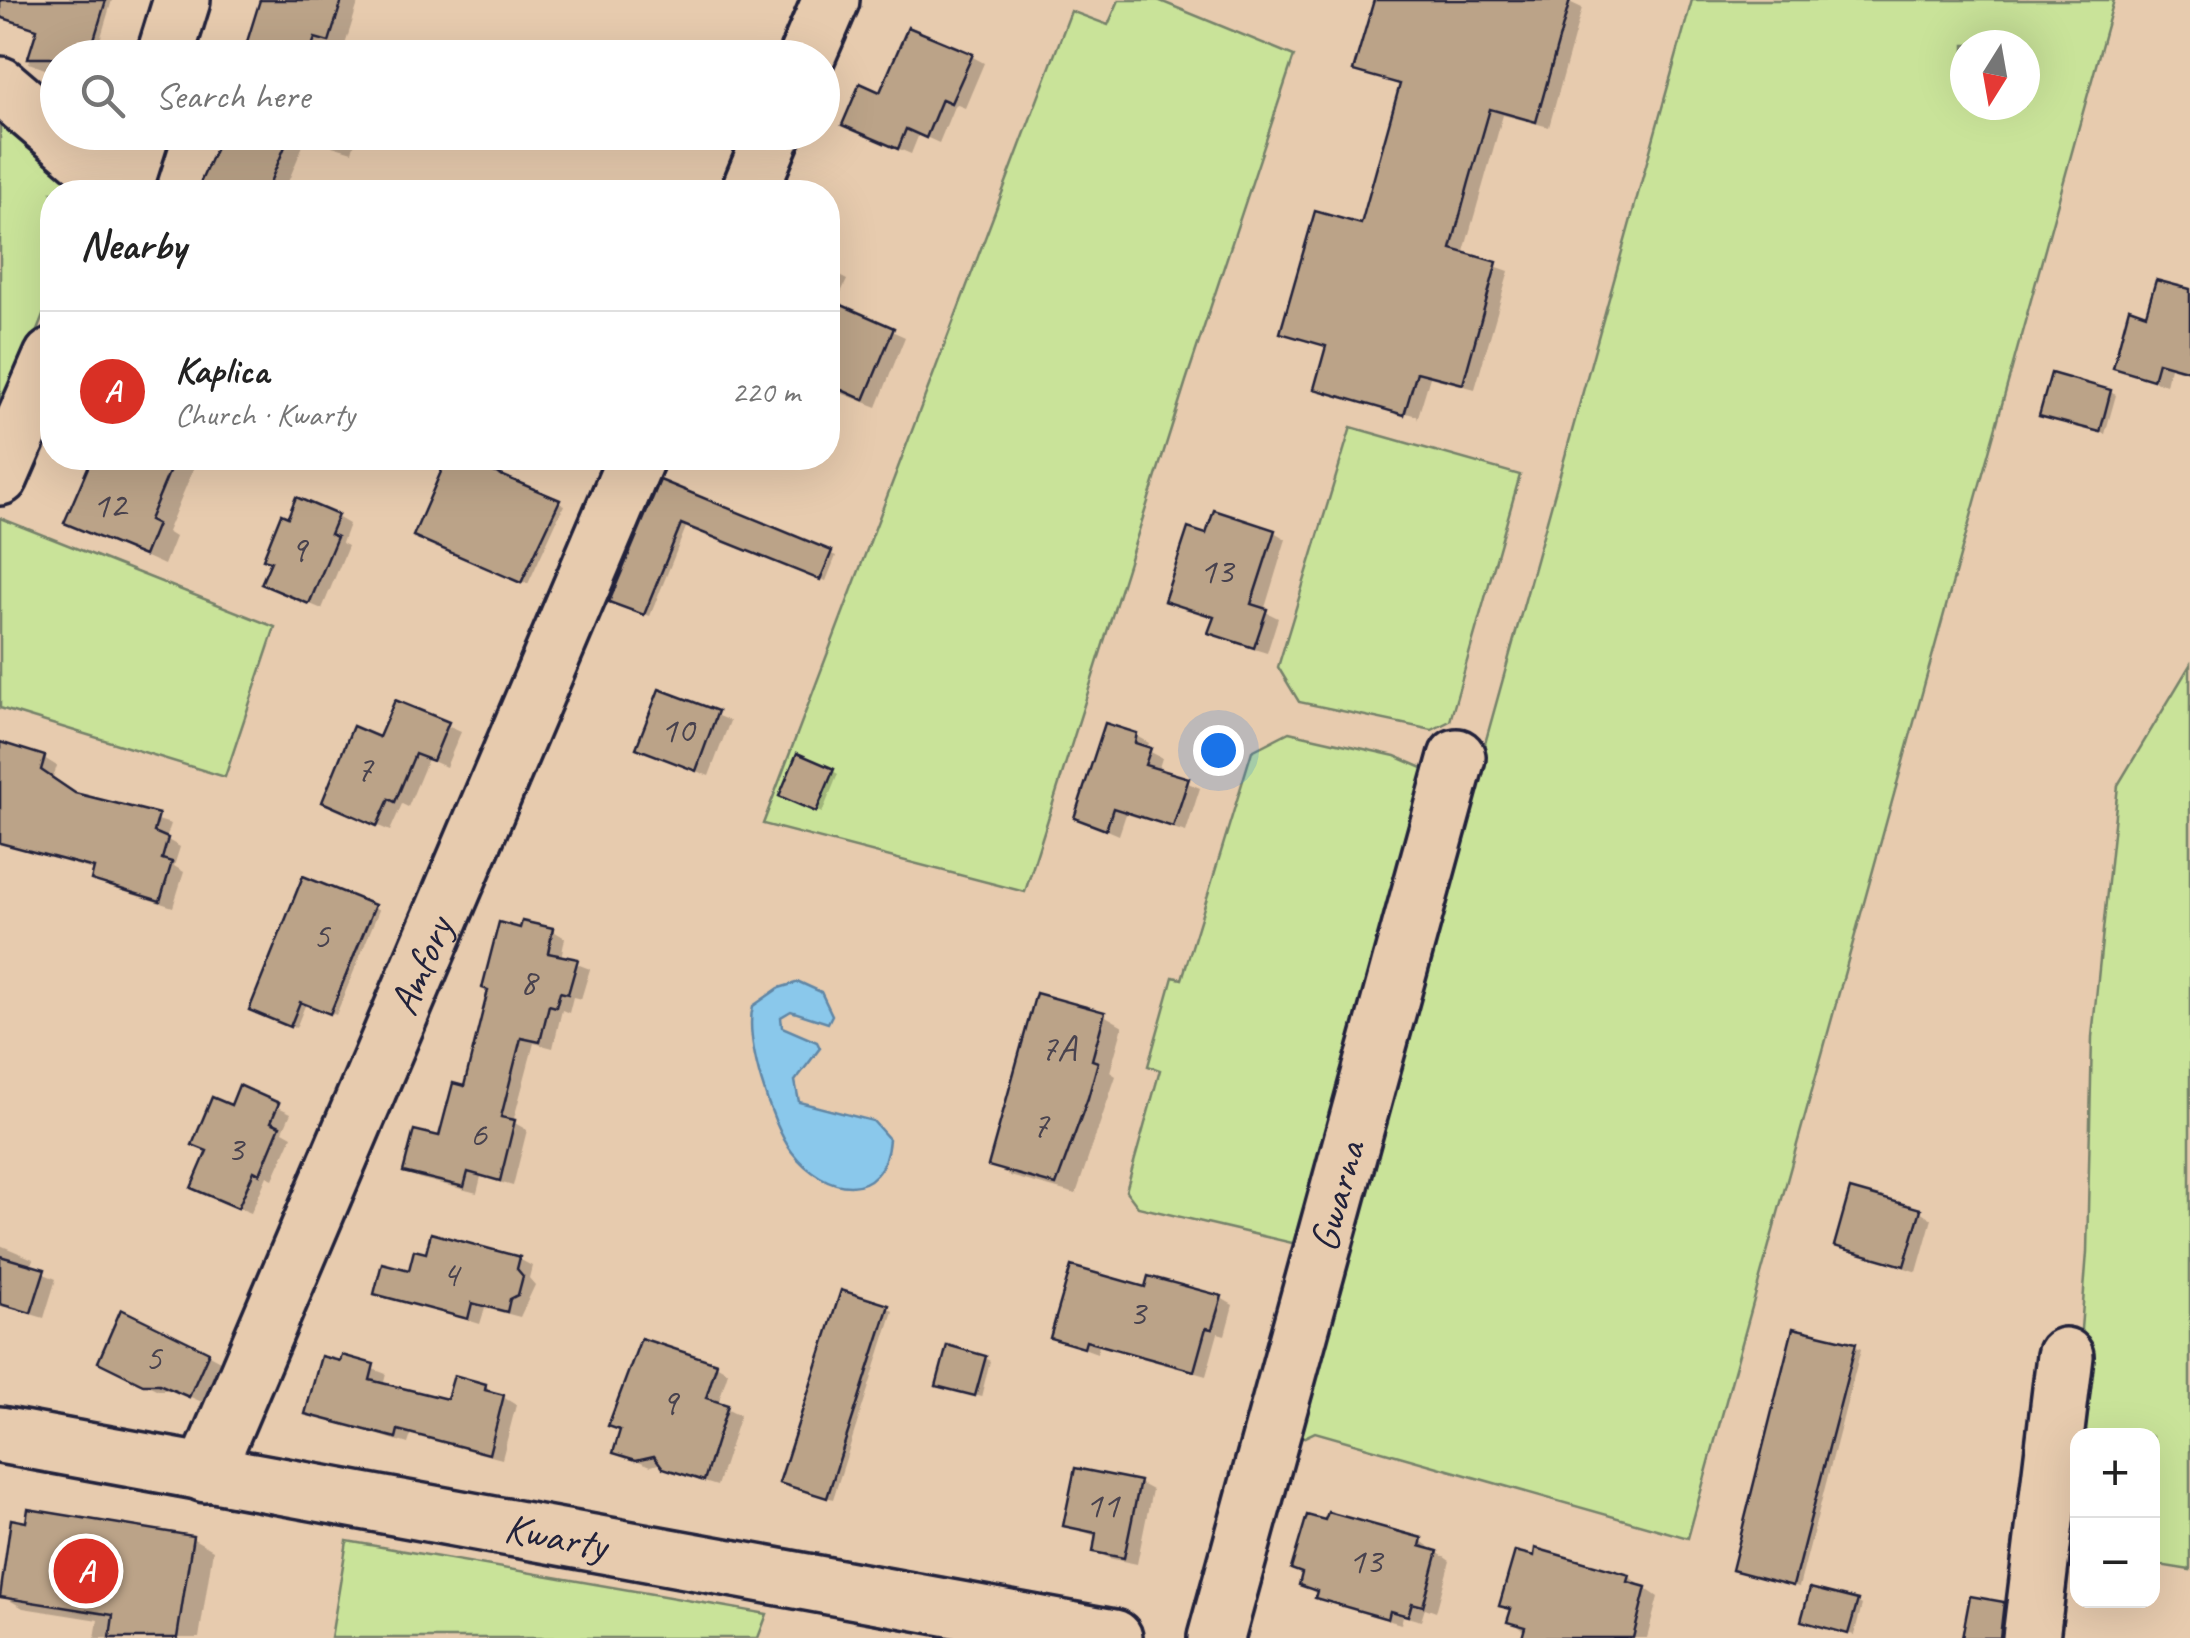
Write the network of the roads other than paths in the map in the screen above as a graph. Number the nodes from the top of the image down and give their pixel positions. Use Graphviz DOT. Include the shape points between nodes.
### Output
graph roads {
  1 [pos="182,0"];
  2 [pos="831,0"];
  3 [pos="170,40"];
  4 [pos="814,40"];
  5 [pos="0,85"];
  6 [pos="40,120"];
  7 [pos="75,150"];
  8 [pos="137,150"];
  9 [pos="766,150"];
  10 [pos="110,180"];
  11 [pos="128,180"];
  12 [pos="754,180"];
  13 [pos="40,385"];
  14 [pos="631,470"];
  15 [pos="0,477"];
  16 [pos="1456,757"];
  17 [pos="2066,1356"];
  18 [pos="0,1436"];
  19 [pos="205,1474"];
  20 [pos="1114,1638"];
  21 [pos="1216,1638"];
  22 [pos="2032,1638"];
  1 -- 3 [label="street"];
  2 -- 4 [label="street"];
  5 -- 6 [label="street"];
  7 -- 10 [label="street"];
  8 -- 11 [label="street"];
  9 -- 12 [label="street"];
  13 -- 15 [label="street"];
  14 -- 19 [label="street, Amfory"];
  16 -- 21 [label="street, Gwarna"];
  17 -- 22 [label="street"];
  18 -- 19 [label="street, Kwarty"];
  19 -- 20 [label="street, Kwarty"];
}
